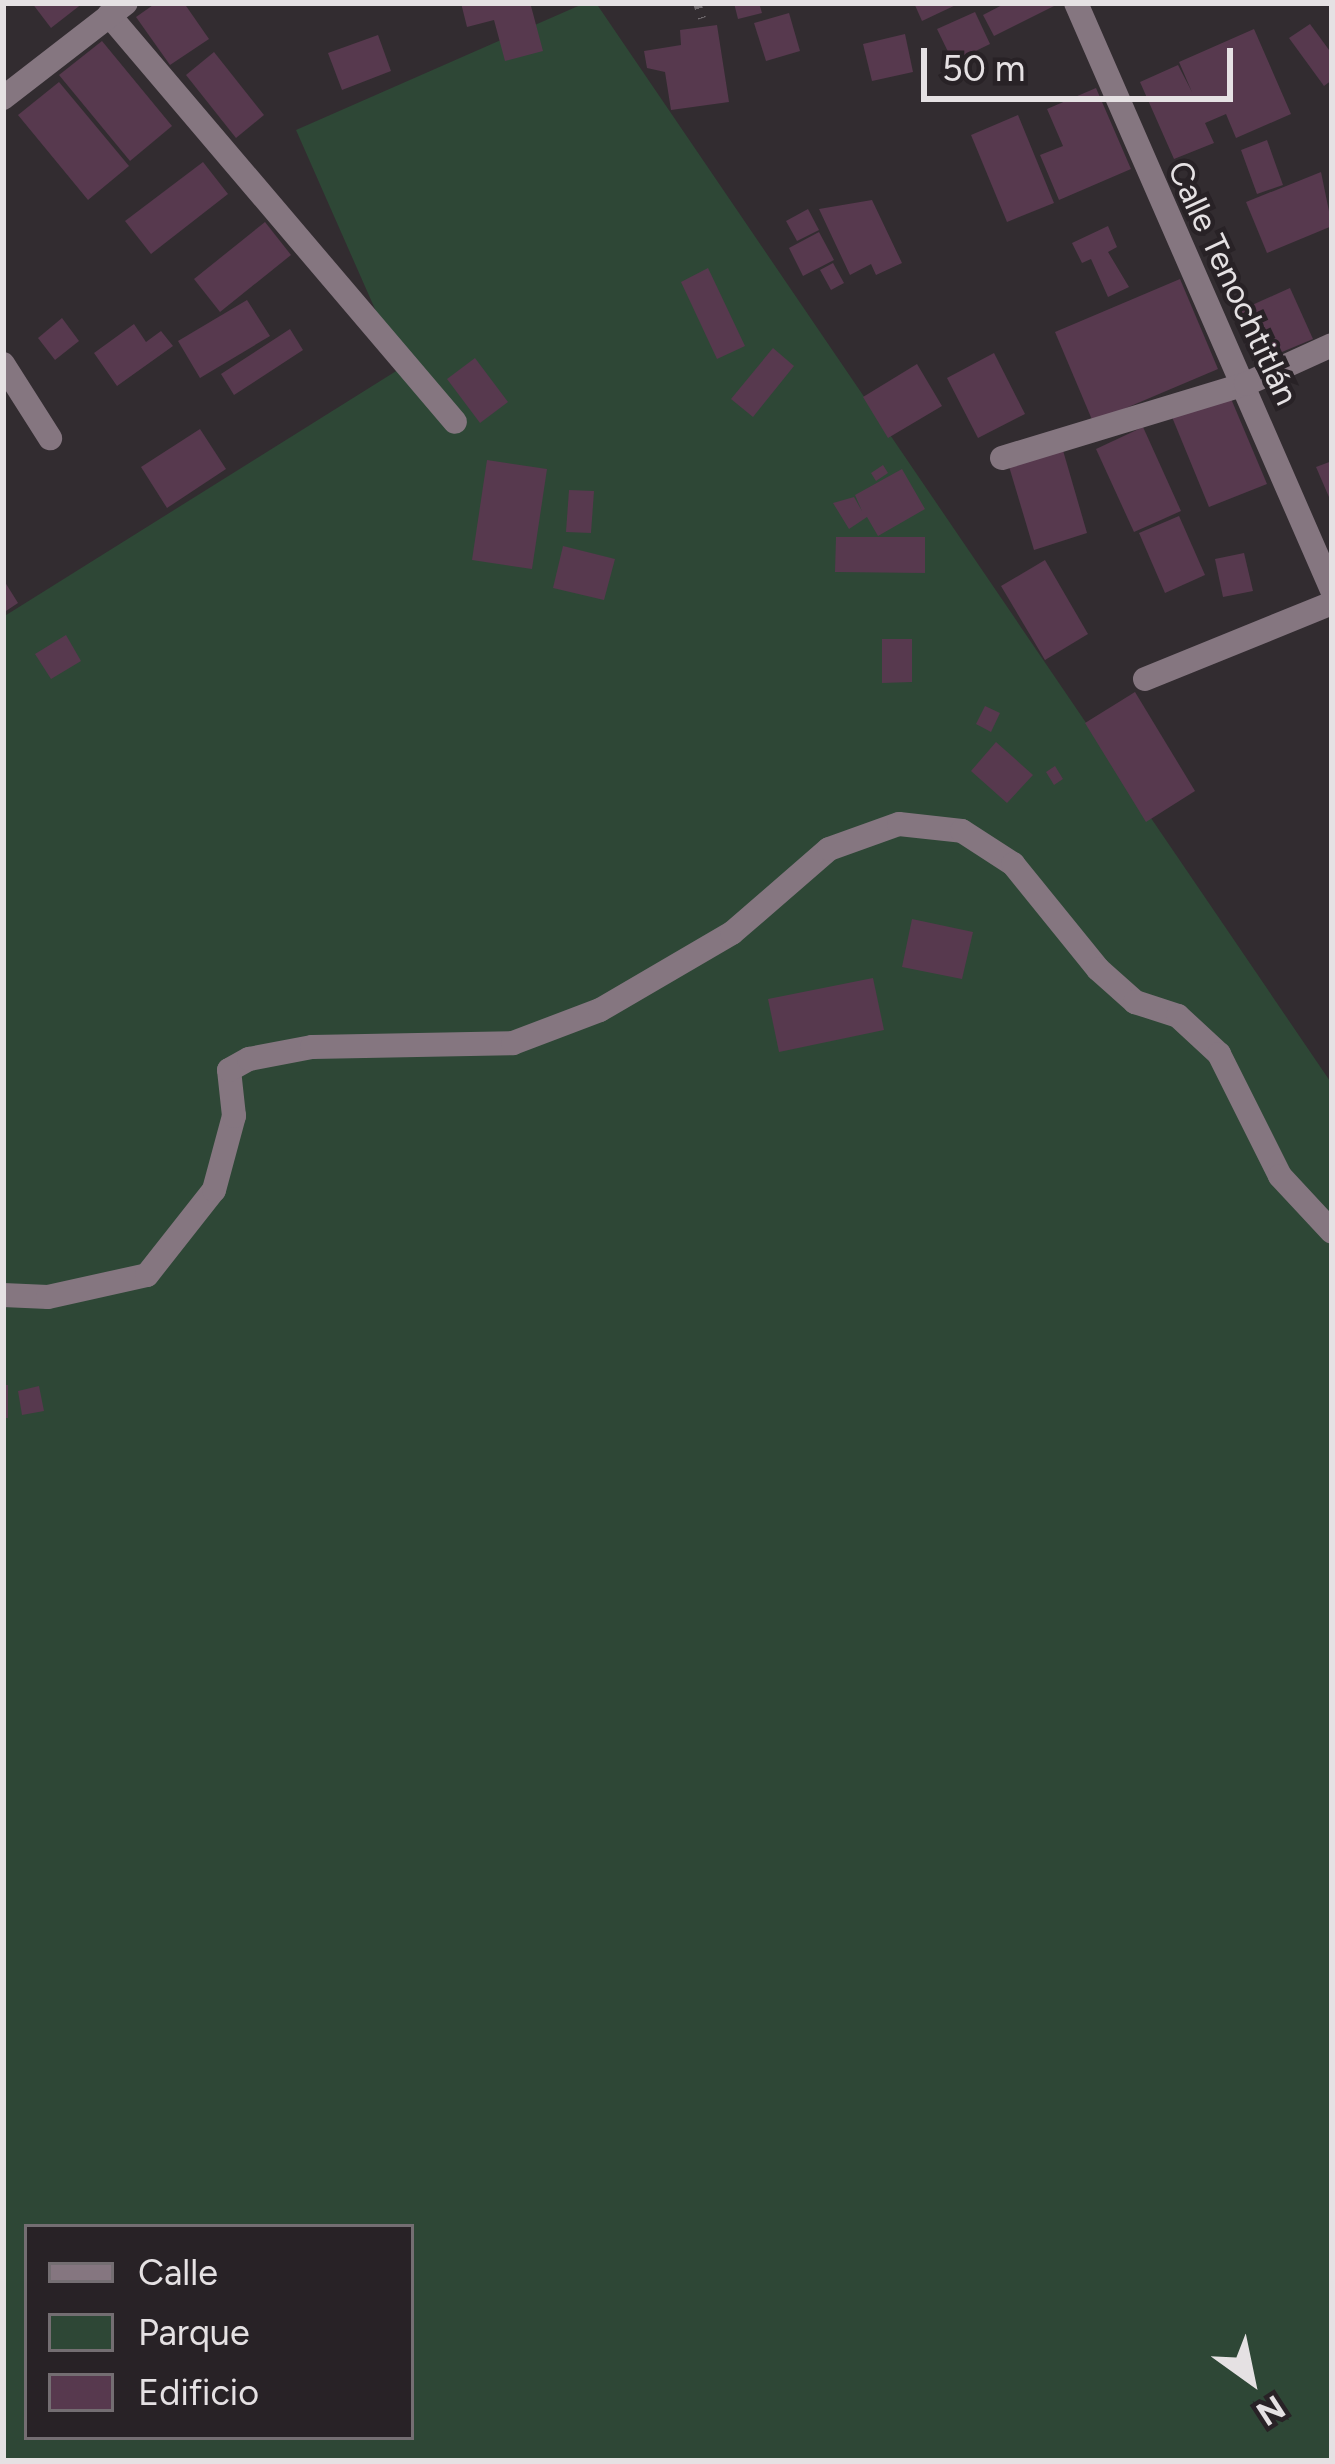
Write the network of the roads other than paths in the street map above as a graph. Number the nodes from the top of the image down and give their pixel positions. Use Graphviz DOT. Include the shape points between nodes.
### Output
graph roads {
  1 [pos="1076,3"];
  2 [pos="118,9"];
  3 [pos="3,98"];
  4 [pos="1332,345"];
  5 [pos="3,364"];
  6 [pos="1246,384"];
  7 [pos="455,422"];
  8 [pos="50,438"];
  9 [pos="1002,458"];
  10 [pos="1332,590"];
  11 [pos="1332,603"];
  12 [pos="1145,680"];
  13 [pos="1332,1232"];
  14 [pos="3,1294"];
  1 -- 6 [label="street, Calle Tenochtitlán" via="1112,100"];
  2 -- 3 [label="street"];
  2 -- 7 [label="street"];
  4 -- 6 [label="street"];
  5 -- 8 [label="street"];
  6 -- 9 [label="street"];
  6 -- 10 [label="street, Calle Tenochtitlán"];
  11 -- 12 [label="street"];
  13 -- 14 [label="street" via="1280,1176 1220,1054 1178,1016 1135,1002 1098,970 1012,864 962,831 899,824 829,849 732,933 600,1010 513,1043 311,1047 249,1059 229,1070 234,1116 214,1190 147,1275 48,1298"];
}
